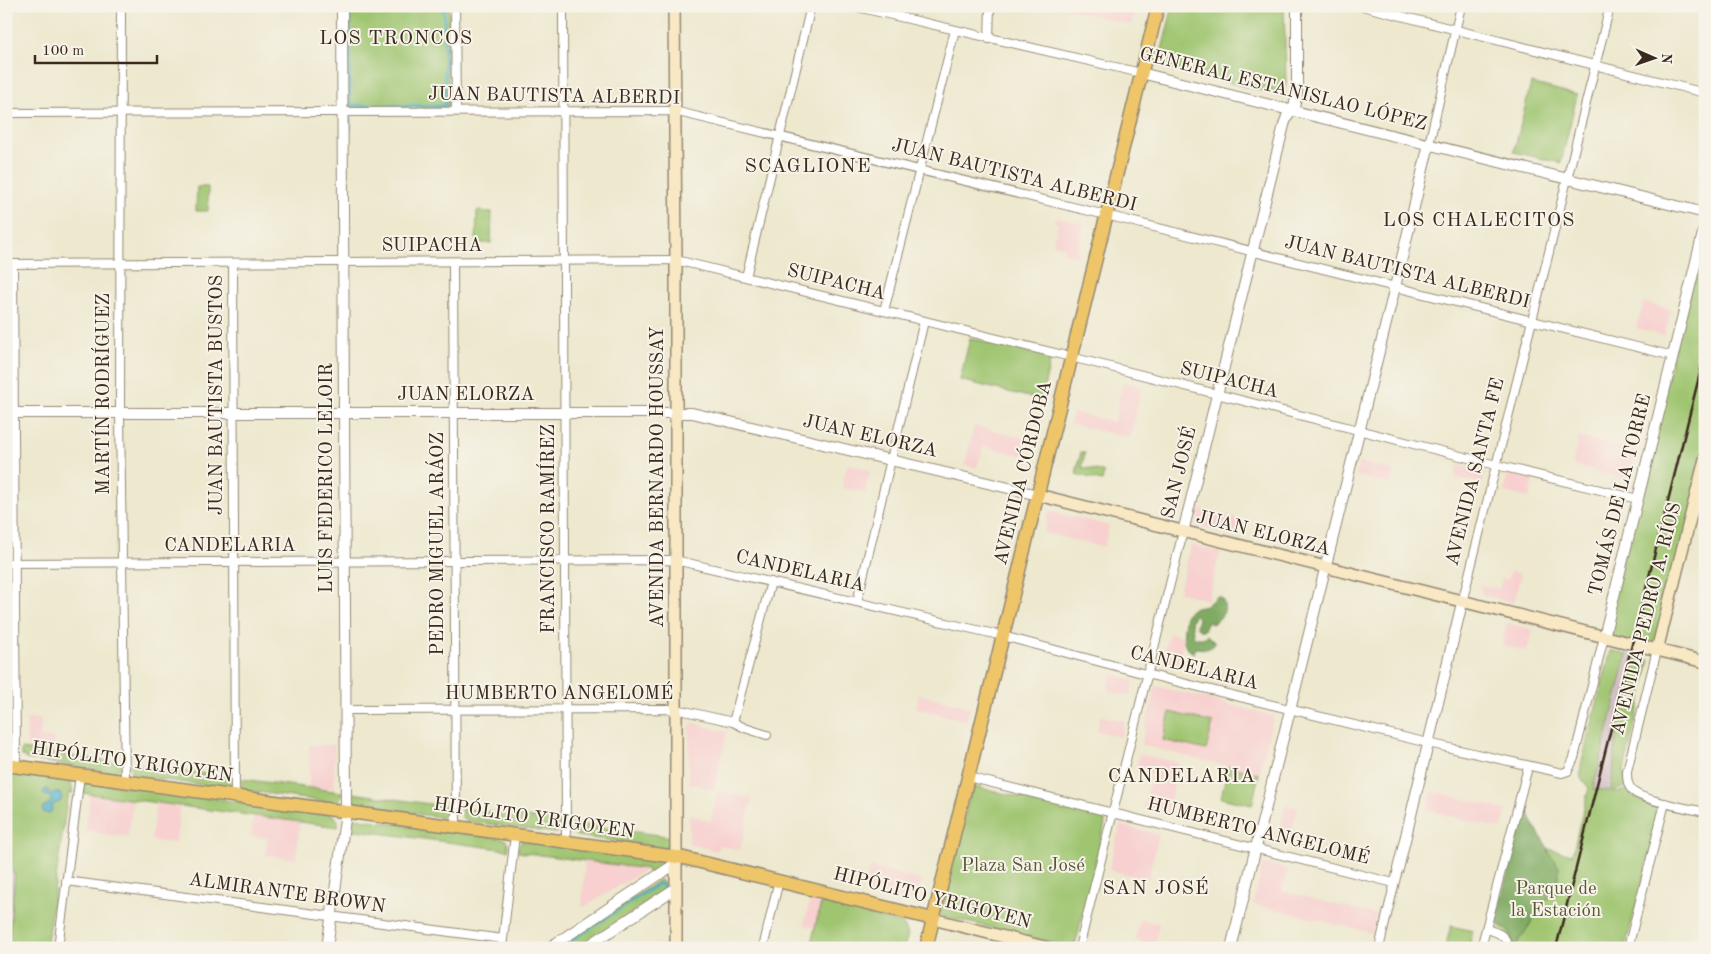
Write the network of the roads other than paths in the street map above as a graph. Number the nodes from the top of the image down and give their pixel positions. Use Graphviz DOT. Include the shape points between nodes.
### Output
graph roads {
  1 [pos="121,6"];
  2 [pos="342,6"];
  3 [pos="455,6"];
  4 [pos="563,6"];
  5 [pos="674,6"];
  6 [pos="811,6"];
  7 [pos="853,6"];
  8 [pos="990,6"];
  9 [pos="1158,6"];
  10 [pos="1297,6"];
  11 [pos="1362,6"];
  12 [pos="1461,6"];
  13 [pos="1610,6"];
  14 [pos="955,30"];
  15 [pos="1456,30"];
  16 [pos="989,38"];
  17 [pos="1596,65"];
  18 [pos="1141,73"];
  19 [pos="1705,93"];
  20 [pos="563,111"];
  21 [pos="674,111"];
  22 [pos="1291,111"];
  23 [pos="120,112"];
  24 [pos="342,112"];
  25 [pos="456,112"];
  26 [pos="6,113"];
  27 [pos="780,136"];
  28 [pos="1428,144"];
  29 [pos="920,170"];
  30 [pos="1567,179"];
  31 [pos="1705,213"];
  32 [pos="1106,215"];
  33 [pos="1705,226"];
  34 [pos="1252,252"];
  35 [pos="676,260"];
  36 [pos="564,261"];
  37 [pos="343,262"];
  38 [pos="453,262"];
  39 [pos="233,263"];
  40 [pos="10,264"];
  41 [pos="120,264"];
  42 [pos="746,278"];
  43 [pos="1395,287"];
  44 [pos="884,312"];
  45 [pos="924,321"];
  46 [pos="1532,321"];
  47 [pos="1673,356"];
  48 [pos="1071,358"];
  49 [pos="1217,395"];
  50 [pos="564,412"];
  51 [pos="10,413"];
  52 [pos="120,413"];
  53 [pos="234,413"];
  54 [pos="344,413"];
  55 [pos="454,413"];
  56 [pos="675,413"];
  57 [pos="1358,431"];
  58 [pos="1705,459"];
  59 [pos="891,460"];
  60 [pos="1496,465"];
  61 [pos="1038,495"];
  62 [pos="1638,499"];
  63 [pos="1693,506"];
  64 [pos="1705,509"];
  65 [pos="1183,532"];
  66 [pos="565,560"];
  67 [pos="675,560"];
  68 [pos="345,561"];
  69 [pos="454,561"];
  70 [pos="234,562"];
  71 [pos="6,563"];
  72 [pos="15,563"];
  73 [pos="122,563"];
  74 [pos="1325,568"];
  75 [pos="771,582"];
  76 [pos="857,602"];
  77 [pos="1462,603"];
  78 [pos="1003,636"];
  79 [pos="1604,637"];
  80 [pos="1657,650"];
  81 [pos="1705,662"];
  82 [pos="1147,674"];
  83 [pos="676,709"];
  84 [pos="1290,709"];
  85 [pos="346,710"];
  86 [pos="455,710"];
  87 [pos="566,710"];
  88 [pos="733,722"];
  89 [pos="767,735"];
  90 [pos="1428,743"];
  91 [pos="11,765"];
  92 [pos="1528,767"];
  93 [pos="1568,771"];
  94 [pos="80,775"];
  95 [pos="968,777"];
  96 [pos="124,781"];
  97 [pos="235,796"];
  98 [pos="1666,802"];
  99 [pos="346,812"];
  100 [pos="1705,812"];
  101 [pos="1113,813"];
  102 [pos="456,827"];
  103 [pos="515,835"];
  104 [pos="566,842"];
  105 [pos="1255,849"];
  106 [pos="675,861"];
  107 [pos="1398,869"];
  108 [pos="779,880"];
  109 [pos="66,881"];
  110 [pos="1394,883"];
  111 [pos="676,888"];
  112 [pos="332,916"];
  113 [pos="933,919"];
  114 [pos="1486,929"];
  115 [pos="502,944"];
  116 [pos="58,948"];
  117 [pos="327,948"];
  118 [pos="549,948"];
  119 [pos="585,948"];
  120 [pos="676,948"];
  121 [pos="763,948"];
  122 [pos="926,948"];
  123 [pos="1048,948"];
  124 [pos="1079,948"];
  125 [pos="1231,948"];
  126 [pos="1379,948"];
  127 [pos="1481,948"];
  128 [pos="1508,948"];
  129 [pos="1628,948"];
  1 -- 23 [label="street, MARTÍN RODRÍGUEZ"];
  2 -- 24 [label="street, LUIS FEDERICO LELOIR"];
  3 -- 25 [label="street"];
  4 -- 20 [label="street, FRANCISCO RAMÍREZ"];
  5 -- 21 [label="main road, AVENIDA BERNARDO HOUSSAY"];
  6 -- 27 [label="street"];
  7 -- 14 [label="street, GENERAL ESTANISLAO LÓPEZ"];
  8 -- 16 [label="street"];
  9 -- 18 [label="main road, AVENIDA CÓRDOBA"];
  10 -- 22 [label="street, SAN JOSÉ" via="1297,94"];
  11 -- 15 [label="street"];
  12 -- 15 [label="street"];
  13 -- 17 [label="street, AVENIDA SANTA FE"];
  14 -- 16 [label="street, GENERAL ESTANISLAO LÓPEZ"];
  14 -- 29 [label="street"];
  15 -- 17 [label="street"];
  15 -- 28 [label="street"];
  16 -- 18 [label="street, GENERAL ESTANISLAO LÓPEZ"];
  17 -- 19 [label="street"];
  17 -- 30 [label="street, AVENIDA SANTA FE"];
  18 -- 22 [label="street, GENERAL ESTANISLAO LÓPEZ"];
  18 -- 32 [label="main road, AVENIDA CÓRDOBA"];
  20 -- 21 [label="street, JUAN BAUTISTA ALBERDI"];
  20 -- 25 [label="street, JUAN BAUTISTA ALBERDI"];
  20 -- 36 [label="street, FRANCISCO RAMÍREZ"];
  21 -- 27 [label="street, JUAN BAUTISTA ALBERDI"];
  21 -- 35 [label="main road, AVENIDA BERNARDO HOUSSAY"];
  22 -- 28 [label="street, GENERAL ESTANISLAO LÓPEZ"];
  22 -- 34 [label="street, SAN JOSÉ" via="1284,125"];
  23 -- 24 [label="street, JUAN BAUTISTA ALBERDI"];
  23 -- 26 [label="street, JUAN BAUTISTA ALBERDI"];
  23 -- 41 [label="street, MARTÍN RODRÍGUEZ"];
  24 -- 25 [label="street, JUAN BAUTISTA ALBERDI"];
  24 -- 37 [label="street, LUIS FEDERICO LELOIR"];
  27 -- 29 [label="street, JUAN BAUTISTA ALBERDI"];
  27 -- 42 [label="street"];
  28 -- 30 [label="street, GENERAL ESTANISLAO LÓPEZ"];
  28 -- 43 [label="street"];
  29 -- 32 [label="street, JUAN BAUTISTA ALBERDI"];
  29 -- 44 [label="street"];
  30 -- 31 [label="street, GENERAL ESTANISLAO LÓPEZ"];
  30 -- 46 [label="street, AVENIDA SANTA FE"];
  32 -- 34 [label="street, JUAN BAUTISTA ALBERDI"];
  32 -- 48 [label="main road, AVENIDA CÓRDOBA"];
  33 -- 47 [label="street, TOMÁS DE LA TORRE"];
  34 -- 43 [label="street, JUAN BAUTISTA ALBERDI"];
  34 -- 49 [label="street, SAN JOSÉ"];
  35 -- 36 [label="street, SUIPACHA"];
  35 -- 42 [label="street, SUIPACHA"];
  35 -- 56 [label="main road, AVENIDA BERNARDO HOUSSAY"];
  36 -- 38 [label="street, SUIPACHA"];
  36 -- 50 [label="street, FRANCISCO RAMÍREZ"];
  37 -- 38 [label="street, SUIPACHA"];
  37 -- 39 [label="street, SUIPACHA"];
  37 -- 54 [label="street, LUIS FEDERICO LELOIR"];
  38 -- 55 [label="street, PEDRO MIGUEL ARÁOZ"];
  39 -- 41 [label="street, SUIPACHA"];
  39 -- 53 [label="street, JUAN BAUTISTA BUSTOS"];
  40 -- 41 [label="street, SUIPACHA"];
  40 -- 51 [label="street"];
  41 -- 52 [label="street, MARTÍN RODRÍGUEZ"];
  42 -- 44 [label="street, SUIPACHA"];
  43 -- 46 [label="street, JUAN BAUTISTA ALBERDI"];
  43 -- 57 [label="street"];
  44 -- 45 [label="street, SUIPACHA"];
  45 -- 48 [label="street, SUIPACHA"];
  45 -- 59 [label="street"];
  46 -- 47 [label="street, JUAN BAUTISTA ALBERDI"];
  46 -- 60 [label="street, AVENIDA SANTA FE"];
  47 -- 62 [label="street, TOMÁS DE LA TORRE"];
  48 -- 49 [label="street, SUIPACHA"];
  48 -- 61 [label="main road, AVENIDA CÓRDOBA"];
  49 -- 57 [label="street, SUIPACHA"];
  49 -- 65 [label="street, SAN JOSÉ"];
  50 -- 55 [label="street, JUAN ELORZA"];
  50 -- 56 [label="street, JUAN ELORZA"];
  50 -- 66 [label="street, FRANCISCO RAMÍREZ"];
  51 -- 52 [label="street, JUAN ELORZA"];
  51 -- 72 [label="street"];
  52 -- 53 [label="street, JUAN ELORZA"];
  52 -- 73 [label="street, MARTÍN RODRÍGUEZ"];
  53 -- 54 [label="street, JUAN ELORZA"];
  53 -- 70 [label="street, JUAN BAUTISTA BUSTOS"];
  54 -- 55 [label="street, JUAN ELORZA"];
  54 -- 68 [label="street, LUIS FEDERICO LELOIR"];
  55 -- 69 [label="street, PEDRO MIGUEL ARÁOZ"];
  56 -- 59 [label="street, JUAN ELORZA" via="692,413"];
  56 -- 67 [label="main road, AVENIDA BERNARDO HOUSSAY"];
  57 -- 60 [label="street, SUIPACHA"];
  57 -- 74 [label="street"];
  58 -- 63 [label="main road, AVENIDA PEDRO A. RÍOS"];
  59 -- 61 [label="street, JUAN ELORZA"];
  59 -- 76 [label="street"];
  60 -- 62 [label="street, SUIPACHA"];
  60 -- 77 [label="street, AVENIDA SANTA FE"];
  61 -- 65 [label="main road, JUAN ELORZA"];
  61 -- 78 [label="main road, AVENIDA CÓRDOBA"];
  62 -- 79 [label="street, TOMÁS DE LA TORRE"];
  63 -- 64 [label="street"];
  63 -- 80 [label="main road, AVENIDA PEDRO A. RÍOS"];
  65 -- 74 [label="main road, JUAN ELORZA"];
  65 -- 82 [label="street, SAN JOSÉ"];
  66 -- 67 [label="street, CANDELARIA"];
  66 -- 69 [label="street, CANDELARIA"];
  66 -- 87 [label="street, FRANCISCO RAMÍREZ"];
  67 -- 75 [label="street, CANDELARIA"];
  67 -- 83 [label="main road, AVENIDA BERNARDO HOUSSAY"];
  68 -- 69 [label="street, CANDELARIA"];
  68 -- 70 [label="street, CANDELARIA"];
  68 -- 85 [label="street, LUIS FEDERICO LELOIR"];
  69 -- 86 [label="street, PEDRO MIGUEL ARÁOZ"];
  70 -- 73 [label="street, CANDELARIA"];
  70 -- 97 [label="street, JUAN BAUTISTA BUSTOS"];
  71 -- 72 [label="street, CANDELARIA"];
  72 -- 73 [label="street, CANDELARIA"];
  72 -- 91 [label="street"];
  73 -- 96 [label="street, MARTÍN RODRÍGUEZ"];
  74 -- 77 [label="main road, JUAN ELORZA"];
  74 -- 84 [label="street"];
  75 -- 76 [label="street, CANDELARIA"];
  75 -- 88 [label="street"];
  76 -- 78 [label="street, CANDELARIA"];
  77 -- 79 [label="main road, JUAN ELORZA"];
  77 -- 90 [label="street, AVENIDA SANTA FE"];
  78 -- 82 [label="street, CANDELARIA"];
  78 -- 95 [label="main road, AVENIDA CÓRDOBA"];
  79 -- 80 [label="main road, JUAN ELORZA"];
  79 -- 93 [label="street, TOMÁS DE LA TORRE"];
  80 -- 81 [label="main road, JUAN ELORZA"];
  80 -- 98 [label="street, AVENIDA PEDRO A. RÍOS" via="1627,780 1639,796"];
  82 -- 84 [label="street, CANDELARIA"];
  82 -- 101 [label="street, SAN JOSÉ"];
  83 -- 87 [label="street, HUMBERTO ANGELOMÉ"];
  83 -- 88 [label="street, HUMBERTO ANGELOMÉ"];
  83 -- 106 [label="main road, AVENIDA BERNARDO HOUSSAY"];
  84 -- 90 [label="street, CANDELARIA"];
  84 -- 105 [label="street"];
  85 -- 86 [label="street, HUMBERTO ANGELOMÉ"];
  85 -- 99 [label="street, LUIS FEDERICO LELOIR"];
  86 -- 87 [label="street, HUMBERTO ANGELOMÉ"];
  86 -- 102 [label="street, PEDRO MIGUEL ARÁOZ"];
  87 -- 104 [label="street, FRANCISCO RAMÍREZ"];
  88 -- 89 [label="street, HUMBERTO ANGELOMÉ"];
  90 -- 92 [label="street, CANDELARIA"];
  90 -- 107 [label="street, AVENIDA SANTA FE"];
  91 -- 94 [label="main road, HIPÓLITO YRIGOYEN"];
  92 -- 93 [label="street, CANDELARIA" via="1562,773"];
  92 -- 114 [label="street"];
  94 -- 96 [label="main road, HIPÓLITO YRIGOYEN"];
  94 -- 109 [label="street"];
  95 -- 101 [label="street, HUMBERTO ANGELOMÉ"];
  95 -- 113 [label="main road, AVENIDA CÓRDOBA"];
  96 -- 97 [label="main road, HIPÓLITO YRIGOYEN"];
  97 -- 99 [label="main road, HIPÓLITO YRIGOYEN"];
  98 -- 100 [label="street"];
  98 -- 129 [label="street"];
  99 -- 102 [label="main road, HIPÓLITO YRIGOYEN"];
  99 -- 112 [label="street, LUIS FEDERICO LELOIR"];
  101 -- 105 [label="street, HUMBERTO ANGELOMÉ"];
  101 -- 124 [label="street, SAN JOSÉ"];
  102 -- 103 [label="main road, HIPÓLITO YRIGOYEN"];
  103 -- 104 [label="main road, HIPÓLITO YRIGOYEN"];
  103 -- 115 [label="street"];
  104 -- 106 [label="main road, HIPÓLITO YRIGOYEN"];
  105 -- 110 [label="street, HUMBERTO ANGELOMÉ"];
  105 -- 125 [label="street"];
  106 -- 108 [label="main road, HIPÓLITO YRIGOYEN" via="708,863"];
  106 -- 111 [label="main road, AVENIDA BERNARDO HOUSSAY"];
  106 -- 118 [label="street"];
  107 -- 110 [label="street, AVENIDA SANTA FE"];
  108 -- 113 [label="main road, HIPÓLITO YRIGOYEN"];
  108 -- 121 [label="street"];
  109 -- 112 [label="street, ALMIRANTE BROWN"];
  109 -- 116 [label="street"];
  110 -- 126 [label="street, AVENIDA SANTA FE"];
  111 -- 119 [label="street"];
  111 -- 120 [label="main road, AVENIDA BERNARDO HOUSSAY"];
  112 -- 115 [label="street, ALMIRANTE BROWN"];
  112 -- 117 [label="street, LUIS FEDERICO LELOIR"];
  113 -- 122 [label="main road, AVENIDA CÓRDOBA"];
  113 -- 123 [label="main road, HIPÓLITO YRIGOYEN"];
  114 -- 127 [label="street"];
  114 -- 128 [label="street" via="1504,937"];
}
